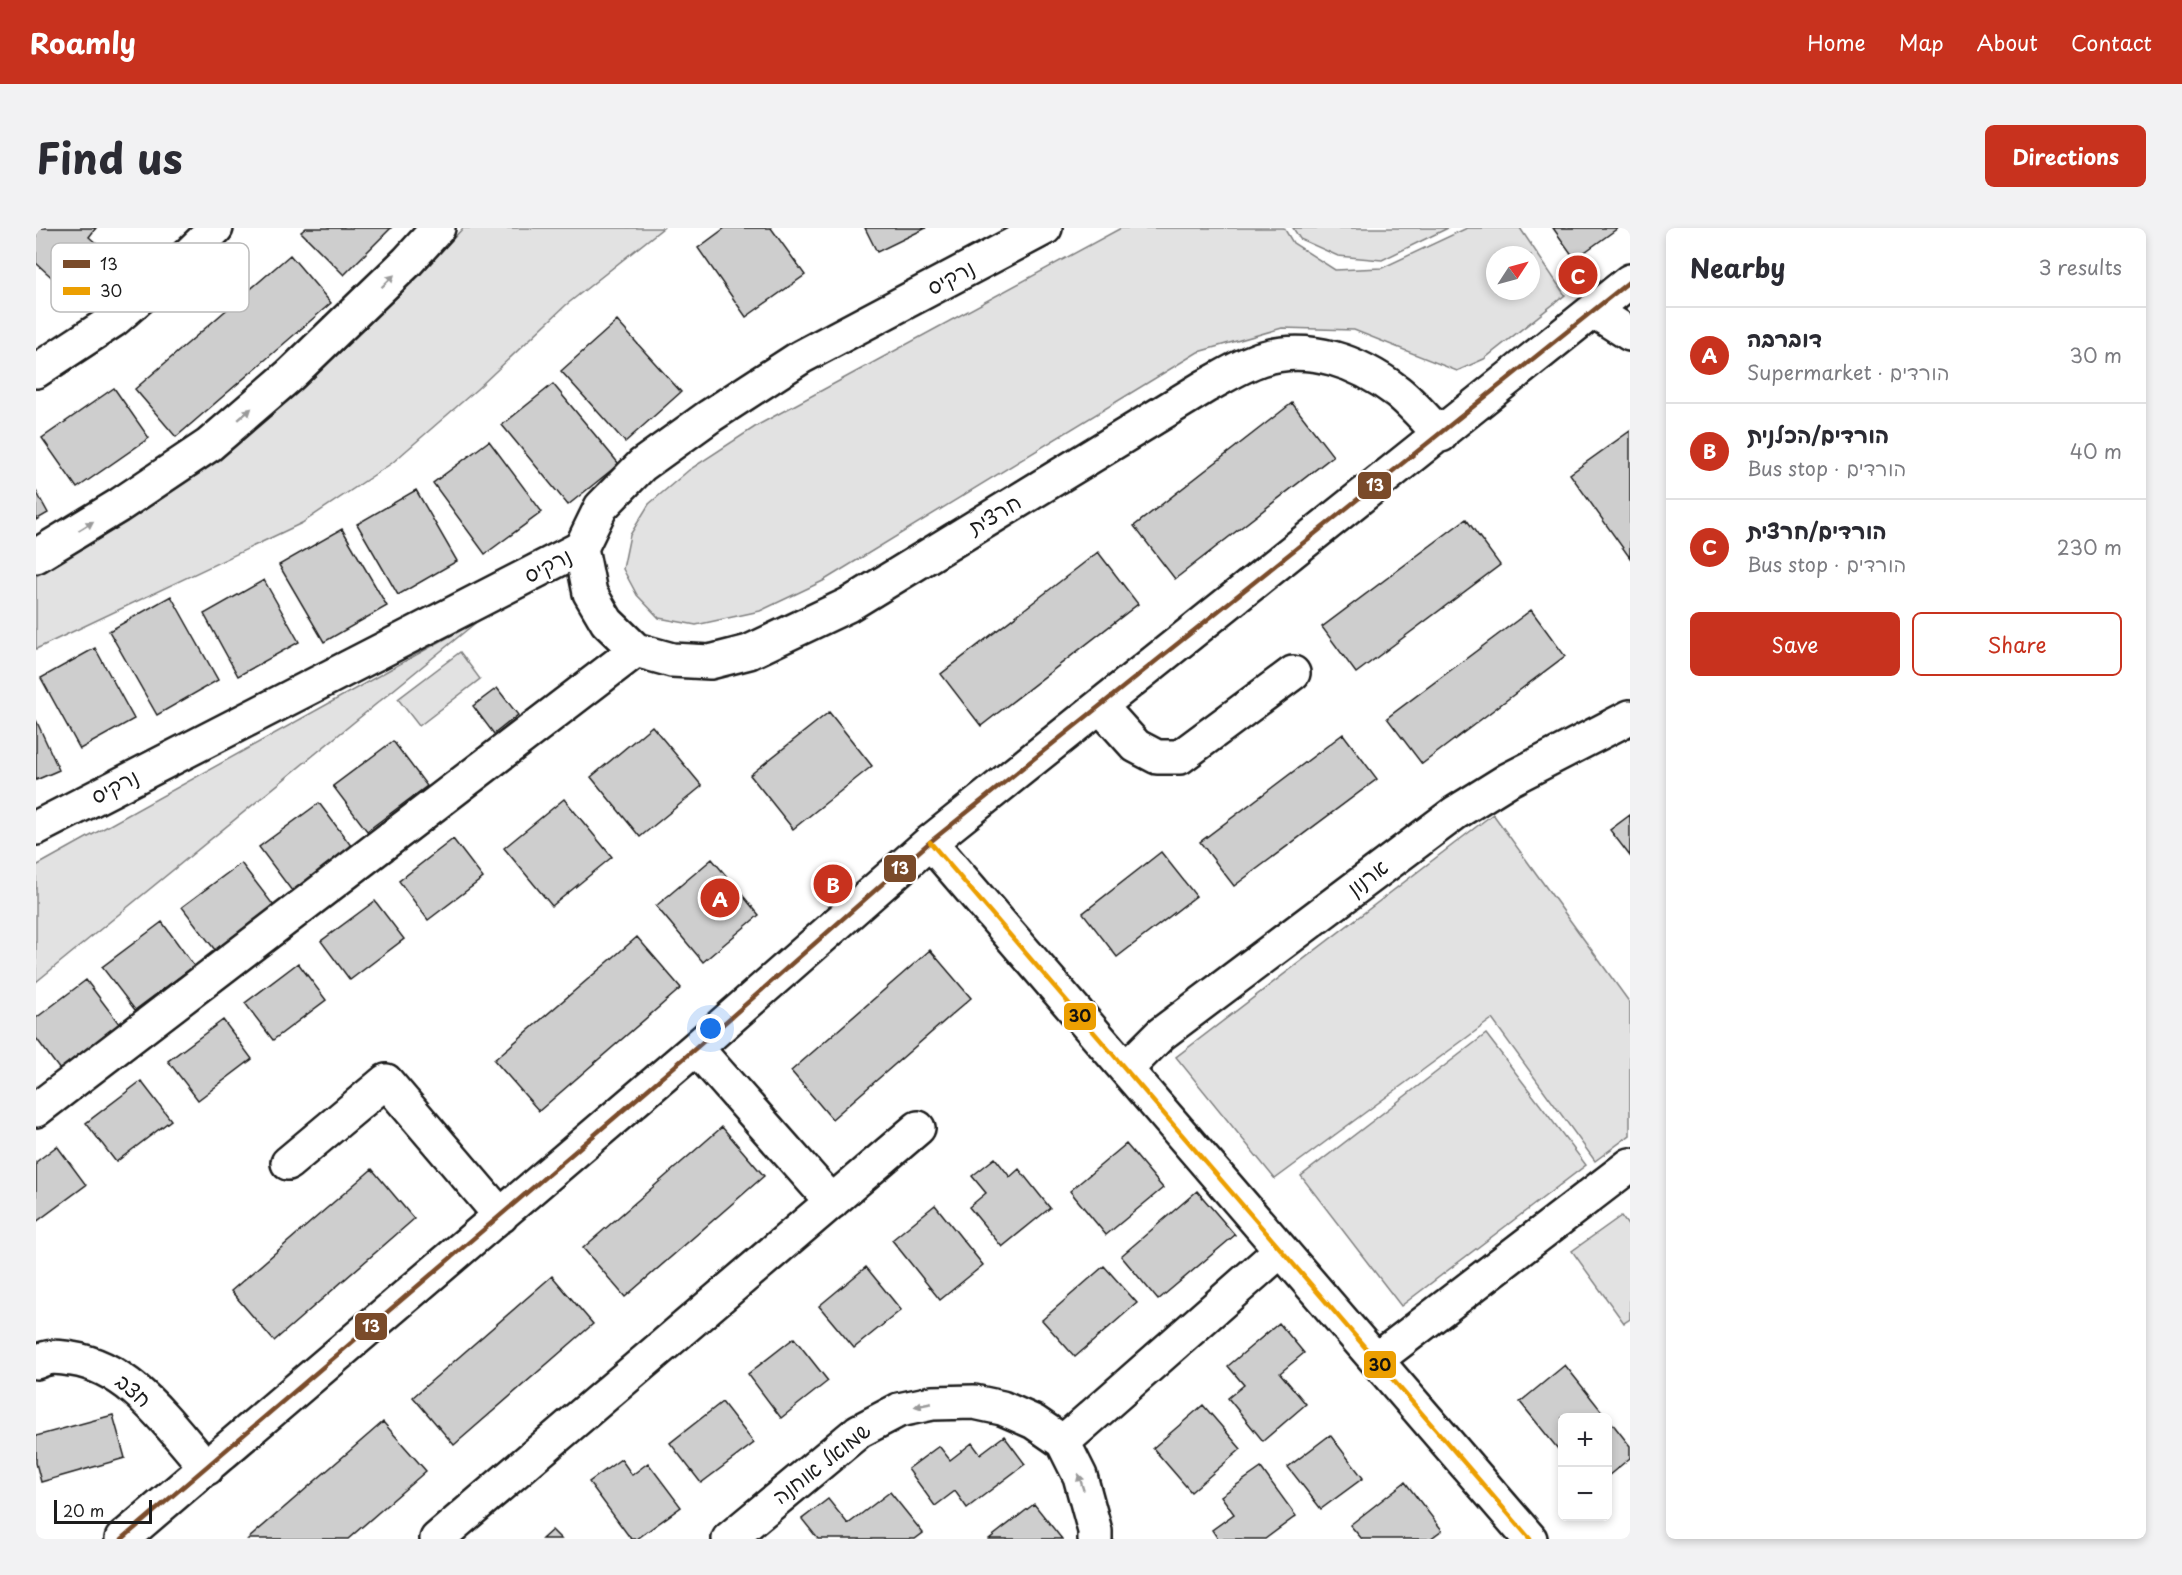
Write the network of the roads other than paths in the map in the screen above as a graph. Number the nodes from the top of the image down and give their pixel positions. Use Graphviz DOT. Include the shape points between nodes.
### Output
graph roads {
  1 [pos="216,228"];
  2 [pos="438,228"];
  3 [pos="1045,228"];
  4 [pos="201,243"];
  5 [pos="1630,281"];
  6 [pos="1594,310"];
  7 [pos="123,312"];
  8 [pos="1630,334"];
  9 [pos="36,372"];
  10 [pos="1441,435"];
  11 [pos="581,548"];
  12 [pos="36,556"];
  13 [pos="636,650"];
  14 [pos="1293,673"];
  15 [pos="1100,706"];
  16 [pos="1630,717"];
  17 [pos="36,828"];
  18 [pos="930,842"];
  19 [pos="696,1048"];
  20 [pos="1126,1069"];
  21 [pos="36,1110"];
  22 [pos="918,1128"];
  23 [pos="288,1163"];
  24 [pos="1630,1165"];
  25 [pos="832,1202"];
  26 [pos="501,1216"];
  27 [pos="1281,1250"];
  28 [pos="1376,1360"];
  29 [pos="36,1362"];
  30 [pos="1063,1442"];
  31 [pos="207,1468"];
  32 [pos="122,1539"];
  33 [pos="437,1539"];
  34 [pos="729,1539"];
  35 [pos="1095,1539"];
  36 [pos="1530,1539"];
  1 -- 4 [label="street"];
  12 -- 2 [label="street, one-way" via="209,446 290,375"];
  3 -- 11 [label="street, נרקיס" via="801,357 710,416 642,465 601,507"];
  5 -- 6 [label="street"];
  6 -- 8 [label="street"];
  6 -- 10 [label="street"];
  7 -- 9 [label="street"];
  10 -- 13 [label="street, חרצית" via="1400,393 1369,372 1332,357 1295,352 1259,359 1206,386 848,605 793,633 749,652 710,662 672,660"];
  10 -- 15 [label="street"];
  11 -- 13 [label="street, חרצית" via="590,593 607,622"];
  11 -- 17 [label="street, נרקיס"];
  13 -- 21 [label="street"];
  14 -- 15 [label="street" via="1180,757 1157,758 1136,746"];
  15 -- 18 [label="street"];
  16 -- 20 [label="street, ארנון" via="1508,780 1455,813 1161,1034"];
  18 -- 19 [label="street"];
  18 -- 20 [label="street"];
  19 -- 25 [label="street"];
  19 -- 26 [label="street"];
  20 -- 27 [label="street"];
  22 -- 25 [label="street"];
  23 -- 26 [label="street" via="387,1081"];
  24 -- 28 [label="street"];
  25 -- 33 [label="street"];
  26 -- 31 [label="street"];
  27 -- 28 [label="street"];
  27 -- 30 [label="street"];
  28 -- 36 [label="street"];
  29 -- 31 [label="street, חצב" via="48,1356 85,1361 114,1373 144,1397"];
  30 -- 34 [label="street, שמואל אוחנה, one-way" via="1035,1422 1002,1408 974,1402 932,1403 899,1410 859,1431"];
  35 -- 30 [label="street, שמואל אוחנה, one-way" via="1080,1476"];
  31 -- 32 [label="street"];
}
